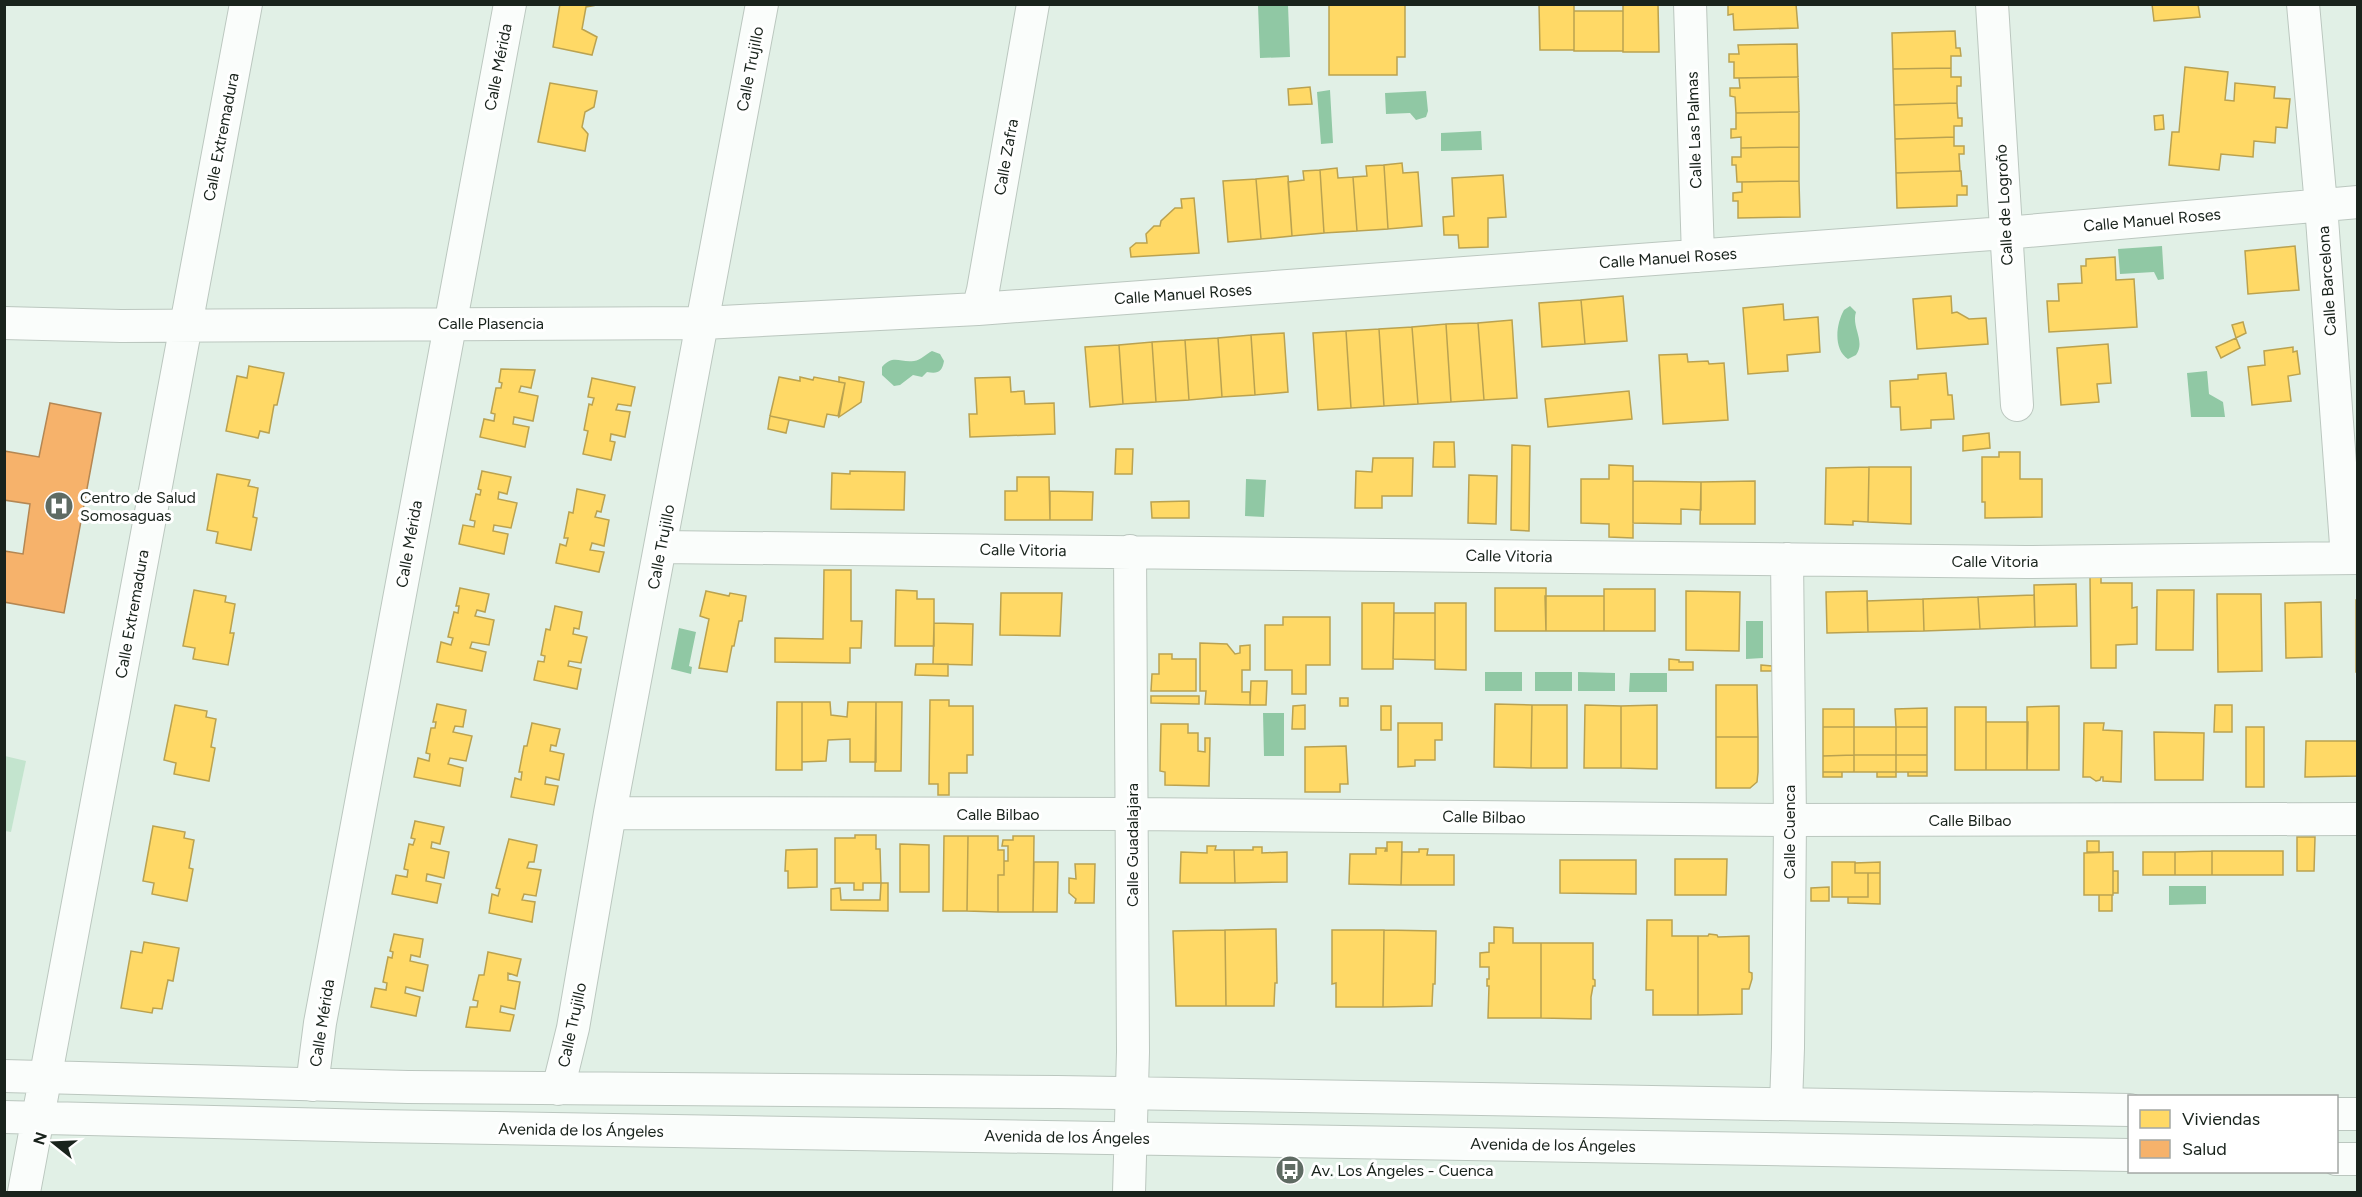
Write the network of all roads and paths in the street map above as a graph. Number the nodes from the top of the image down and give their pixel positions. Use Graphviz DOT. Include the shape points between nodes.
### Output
graph roads {
  1 [pos="246,4"];
  2 [pos="510,4"];
  3 [pos="762,4"];
  4 [pos="1033,4"];
  5 [pos="1690,4"];
  6 [pos="1992,4"];
  7 [pos="2303,4"];
  8 [pos="2358,202"];
  9 [pos="2321,205"];
  10 [pos="2005,233"];
  11 [pos="1698,256"];
  12 [pos="978,309"];
  13 [pos="4,323"];
  14 [pos="449,323"];
  15 [pos="703,323"];
  16 [pos="185,324"];
  17 [pos="2017,405"];
  18 [pos="661,547"];
  19 [pos="1130,551"];
  20 [pos="2352,558"];
  21 [pos="1787,559"];
  22 [pos="610,813"];
  23 [pos="1131,814"];
  24 [pos="2358,819"];
  25 [pos="1790,820"];
  26 [pos="4,1076"];
  27 [pos="46,1077"];
  28 [pos="312,1085"];
  29 [pos="558,1089"];
  30 [pos="1132,1094"];
  31 [pos="1785,1104"];
  32 [pos="2128,1110"];
  33 [pos="2338,1114"];
  34 [pos="2358,1114"];
  35 [pos="4,1117"];
  36 [pos="37,1118"];
  37 [pos="1131,1138"];
  38 [pos="2128,1155"];
  39 [pos="2338,1159"];
  40 [pos="2358,1159"];
  41 [pos="24,1192"];
  42 [pos="1129,1192"];
  1 -- 16 [label="street, Calle Extremadura"];
  2 -- 14 [label="street, Calle Mérida"];
  3 -- 15 [label="street, Calle Trujillo"];
  4 -- 12 [label="street, Calle Zafra"];
  5 -- 11 [label="street, Calle Las Palmas"];
  6 -- 10 [label="street, Calle de Logroño"];
  7 -- 9 [label="street, Calle Barcelona"];
  8 -- 9 [label="street, Calle Manuel Roses"];
  9 -- 10 [label="street, Calle Manuel Roses"];
  9 -- 20 [label="street, Calle Barcelona"];
  10 -- 11 [label="street, Calle Manuel Roses"];
  10 -- 17 [label="street, Calle de Logroño"];
  11 -- 12 [label="street, Calle Manuel Roses"];
  12 -- 15 [label="street, Calle Plasencia"];
  13 -- 16 [label="street, Calle Plasencia"];
  14 -- 15 [label="street, Calle Plasencia"];
  14 -- 16 [label="street, Calle Plasencia"];
  14 -- 28 [label="street, Calle Mérida" via="322,1012"];
  15 -- 18 [label="street, Calle Trujillo"];
  16 -- 27 [label="street, Calle Extremadura"];
  18 -- 19 [label="street, Calle Vitoria"];
  18 -- 22 [label="street, Calle Trujillo"];
  19 -- 21 [label="street, Calle Vitoria"];
  19 -- 23 [label="street, Calle Guadalajara"];
  20 -- 21 [label="street, Calle Vitoria" via="2026,562"];
  21 -- 25 [label="street, Calle Cuenca"];
  22 -- 23 [label="street, Calle Bilbao"];
  22 -- 29 [label="street, Calle Trujillo" via="573,1028"];
  23 -- 25 [label="street, Calle Bilbao"];
  23 -- 30 [label="street, Calle Guadalajara"];
  24 -- 25 [label="street, Calle Bilbao"];
  25 -- 31 [label="street, Calle Cuenca"];
  26 -- 27 [label="street"];
  27 -- 28 [label="street"];
  27 -- 36 [label="street, Calle Extremadura"];
  28 -- 29 [label="street"];
  29 -- 30 [label="street"];
  30 -- 31 [label="street"];
  30 -- 37 [label="street, Calle Guadalajara"];
  31 -- 32 [label="street"];
  33 -- 34 [label="street"];
  35 -- 36 [label="street, Avenida de los Ángeles"];
  36 -- 37 [label="street, Avenida de los Ángeles"];
  36 -- 41 [label="street, Calle Extremadura"];
  37 -- 38 [label="street, Avenida de los Ángeles"];
  37 -- 42 [label="street, Calle Guadalajara"];
  39 -- 40 [label="street"];
}
